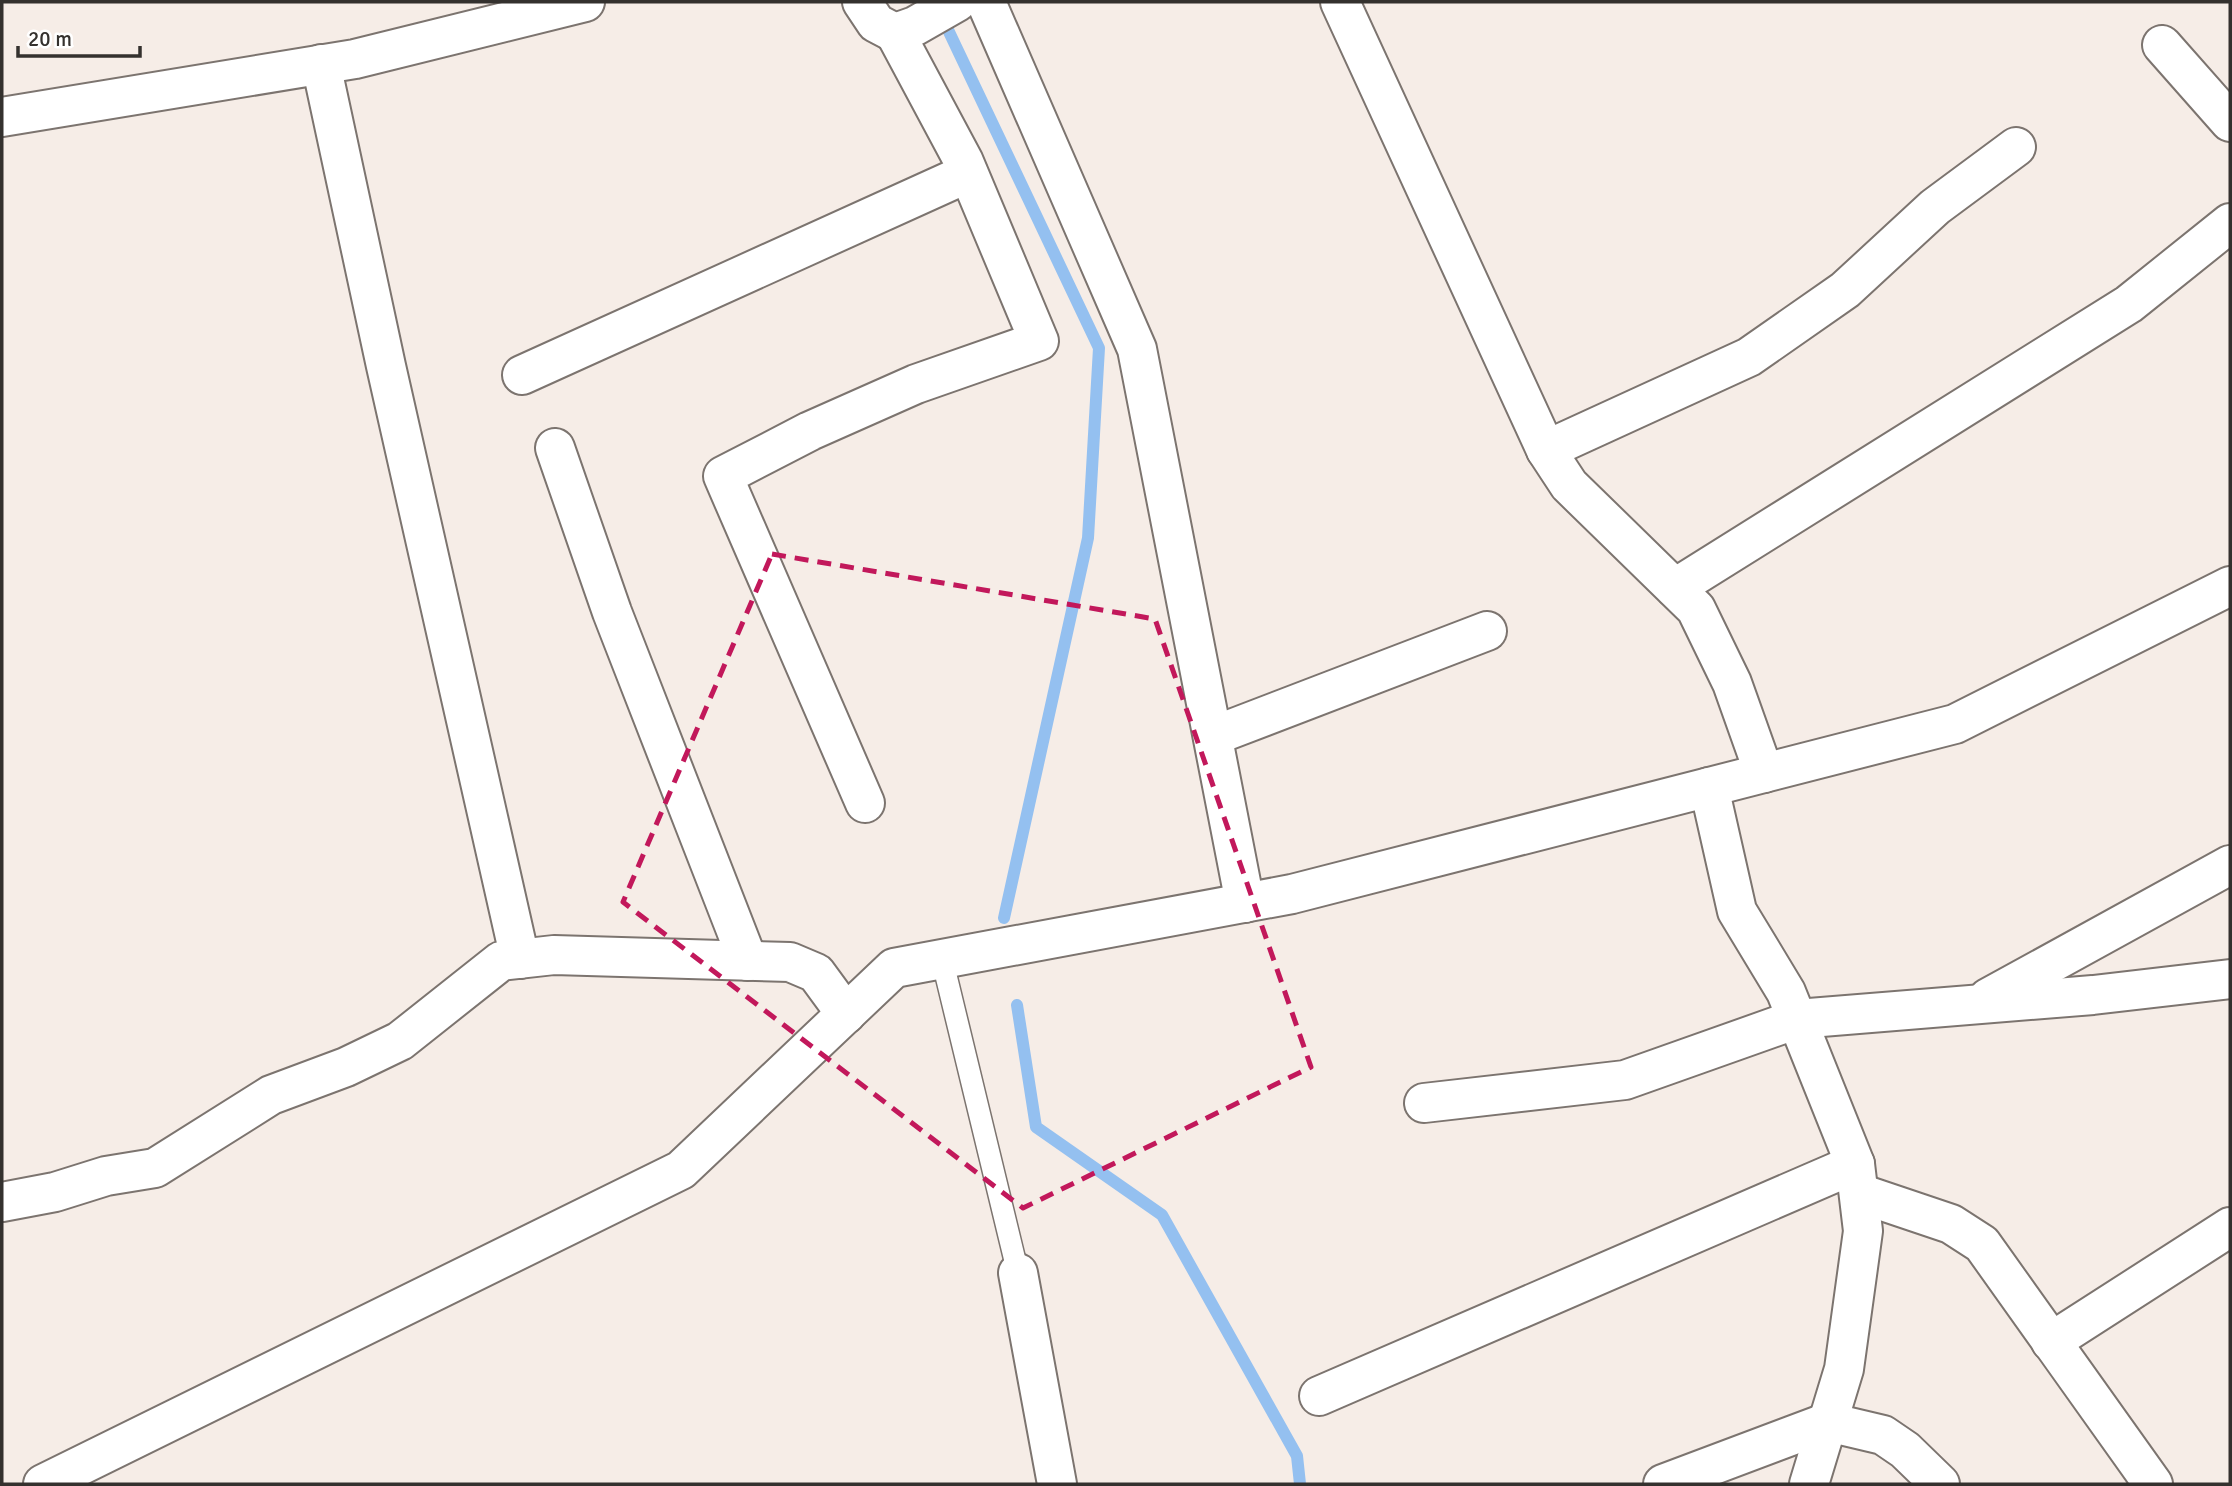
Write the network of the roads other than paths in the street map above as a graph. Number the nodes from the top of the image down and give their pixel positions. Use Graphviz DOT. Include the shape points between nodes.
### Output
graph roads {
  1 [pos="585,2"];
  2 [pos="862,2"];
  3 [pos="986,2"];
  4 [pos="1340,2"];
  5 [pos="953,4"];
  6 [pos="905,29"];
  7 [pos="2162,45"];
  8 [pos="321,64"];
  9 [pos="2,117"];
  10 [pos="2230,121"];
  11 [pos="2016,147"];
  12 [pos="968,173"];
  13 [pos="2230,223"];
  14 [pos="522,375"];
  15 [pos="555,448"];
  16 [pos="1546,450"];
  17 [pos="2230,586"];
  18 [pos="1675,588"];
  19 [pos="1486,631"];
  20 [pos="1213,736"];
  21 [pos="1764,774"];
  22 [pos="1709,787"];
  23 [pos="865,803"];
  24 [pos="2230,865"];
  25 [pos="1245,903"];
  26 [pos="520,959"];
  27 [pos="942,959"];
  28 [pos="748,961"];
  29 [pos="2230,979"];
  30 [pos="1977,1004"];
  31 [pos="846,1014"];
  32 [pos="1797,1019"];
  33 [pos="1423,1103"];
  34 [pos="1857,1179"];
  35 [pos="2,1202"];
  36 [pos="2230,1227"];
  37 [pos="1018,1273"];
  38 [pos="2051,1342"];
  39 [pos="1319,1396"];
  40 [pos="1828,1422"];
  41 [pos="43,1484"];
  42 [pos="1057,1484"];
  43 [pos="1663,1484"];
  44 [pos="1809,1484"];
  45 [pos="1940,1484"];
  46 [pos="2153,1484"];
  1 -- 8 [label="street"];
  2 -- 6 [label="street" via="876,23"];
  3 -- 20 [label="street" via="1138,349"];
  4 -- 16 [label="street"];
  5 -- 6 [label="street"];
  6 -- 12 [label="street"];
  7 -- 10 [label="street"];
  8 -- 9 [label="street"];
  8 -- 26 [label="street"];
  11 -- 16 [label="street" via="1935,207 1844,290 1749,358"];
  12 -- 14 [label="street"];
  12 -- 23 [label="street" via="1039,341 916,384 723,476"];
  13 -- 18 [label="street" via="2129,304"];
  15 -- 28 [label="street" via="612,612"];
  16 -- 18 [label="street" via="1569,485"];
  17 -- 21 [label="street" via="1955,724"];
  18 -- 21 [label="street" via="1696,609 1732,683"];
  19 -- 20 [label="street"];
  20 -- 25 [label="street"];
  21 -- 22 [label="street"];
  22 -- 25 [label="street"];
  22 -- 32 [label="street" via="1737,911"];
  24 -- 30 [label="street"];
  25 -- 27 [label="street"];
  26 -- 28 [label="street" via="554,955"];
  26 -- 35 [label="street" via="501,961 400,1041 271,1095 155,1168"];
  27 -- 31 [label="street" via="894,968"];
  27 -- 37 [label="lane"];
  28 -- 31 [label="street" via="790,962 816,973"];
  29 -- 30 [label="street"];
  30 -- 32 [label="street"];
  31 -- 41 [label="street" via="681,1170"];
  32 -- 33 [label="street" via="1625,1080"];
  32 -- 34 [label="street"];
  34 -- 38 [label="street" via="1982,1244"];
  34 -- 39 [label="street"];
  34 -- 40 [label="street" via="1863,1231 1860,1259 1844,1370"];
  36 -- 38 [label="street"];
  37 -- 42 [label="street"];
  38 -- 46 [label="street"];
  40 -- 43 [label="street"];
  40 -- 44 [label="street"];
  40 -- 45 [label="street" via="1883,1435"];
}
